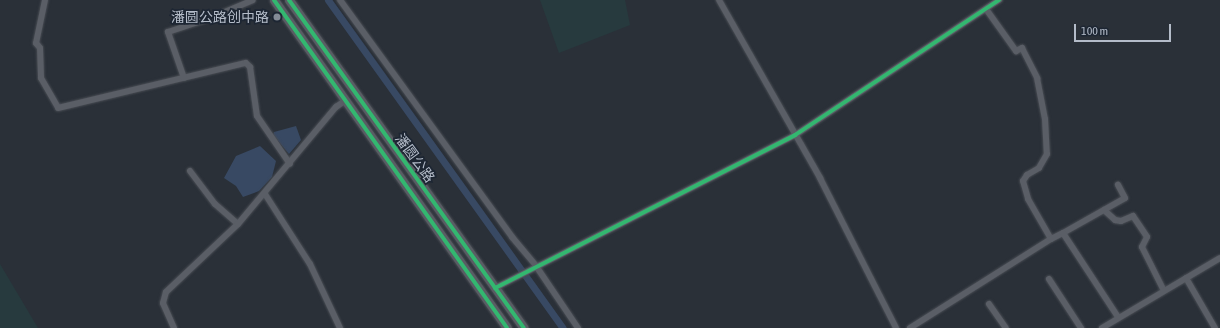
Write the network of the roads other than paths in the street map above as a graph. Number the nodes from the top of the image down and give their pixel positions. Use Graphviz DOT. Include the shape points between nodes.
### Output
graph roads {
  1 [pos="45,0"];
  2 [pos="253,0"];
  3 [pos="274,0"];
  4 [pos="289,0"];
  5 [pos="340,0"];
  6 [pos="719,0"];
  7 [pos="999,0"];
  8 [pos="986,9"];
  9 [pos="184,78"];
  10 [pos="346,100"];
  11 [pos="796,135"];
  12 [pos="290,164"];
  13 [pos="190,171"];
  14 [pos="1118,185"];
  15 [pos="265,194"];
  16 [pos="1104,210"];
  17 [pos="238,224"];
  18 [pos="1063,233"];
  19 [pos="1051,239"];
  20 [pos="1220,258"];
  21 [pos="535,267"];
  22 [pos="1186,278"];
  23 [pos="1049,279"];
  24 [pos="495,288"];
  25 [pos="1163,289"];
  26 [pos="989,304"];
  27 [pos="1118,317"];
  28 [pos="174,328"];
  29 [pos="340,328"];
  30 [pos="508,328"];
  31 [pos="524,328"];
  32 [pos="578,328"];
  33 [pos="896,328"];
  34 [pos="910,328"];
  35 [pos="1006,328"];
  36 [pos="1081,328"];
  37 [pos="1102,328"];
  38 [pos="1216,328"];
  1 -- 9 [label="street" via="36,43 40,48 41,78 58,108"];
  2 -- 9 [label="street" via="225,13 168,32"];
  3 -- 10 [label="main road, 潘圆公路"];
  4 -- 24 [label="main road, 潘圆公路"];
  5 -- 21 [label="street"];
  6 -- 11 [label="street"];
  7 -- 8 [label="street"];
  8 -- 11 [label="street"];
  8 -- 19 [label="street" via="1016,51 1022,48 1038,78 1045,119 1047,154 1039,168 1027,175 1023,182 1028,199"];
  9 -- 12 [label="street" via="246,63 250,67 257,116"];
  10 -- 12 [label="street" via="336,107"];
  10 -- 30 [label="main road, 潘圆公路"];
  11 -- 21 [label="street"];
  11 -- 33 [label="street"];
  12 -- 15 [label="street"];
  13 -- 17 [label="street" via="215,204"];
  14 -- 16 [label="street" via="1125,198"];
  15 -- 17 [label="street"];
  15 -- 29 [label="street" via="310,264"];
  16 -- 18 [label="street"];
  16 -- 25 [label="street" via="1115,220 1121,221 1133,216 1147,237 1142,247"];
  17 -- 28 [label="street" via="163,297"];
  18 -- 19 [label="street"];
  18 -- 27 [label="street"];
  19 -- 34 [label="street"];
  20 -- 22 [label="street"];
  21 -- 24 [label="street"];
  21 -- 32 [label="street"];
  22 -- 25 [label="street"];
  22 -- 38 [label="street"];
  23 -- 36 [label="street"];
  24 -- 31 [label="main road, 潘圆公路"];
  25 -- 27 [label="street"];
  26 -- 35 [label="street"];
  27 -- 37 [label="street"];
}
